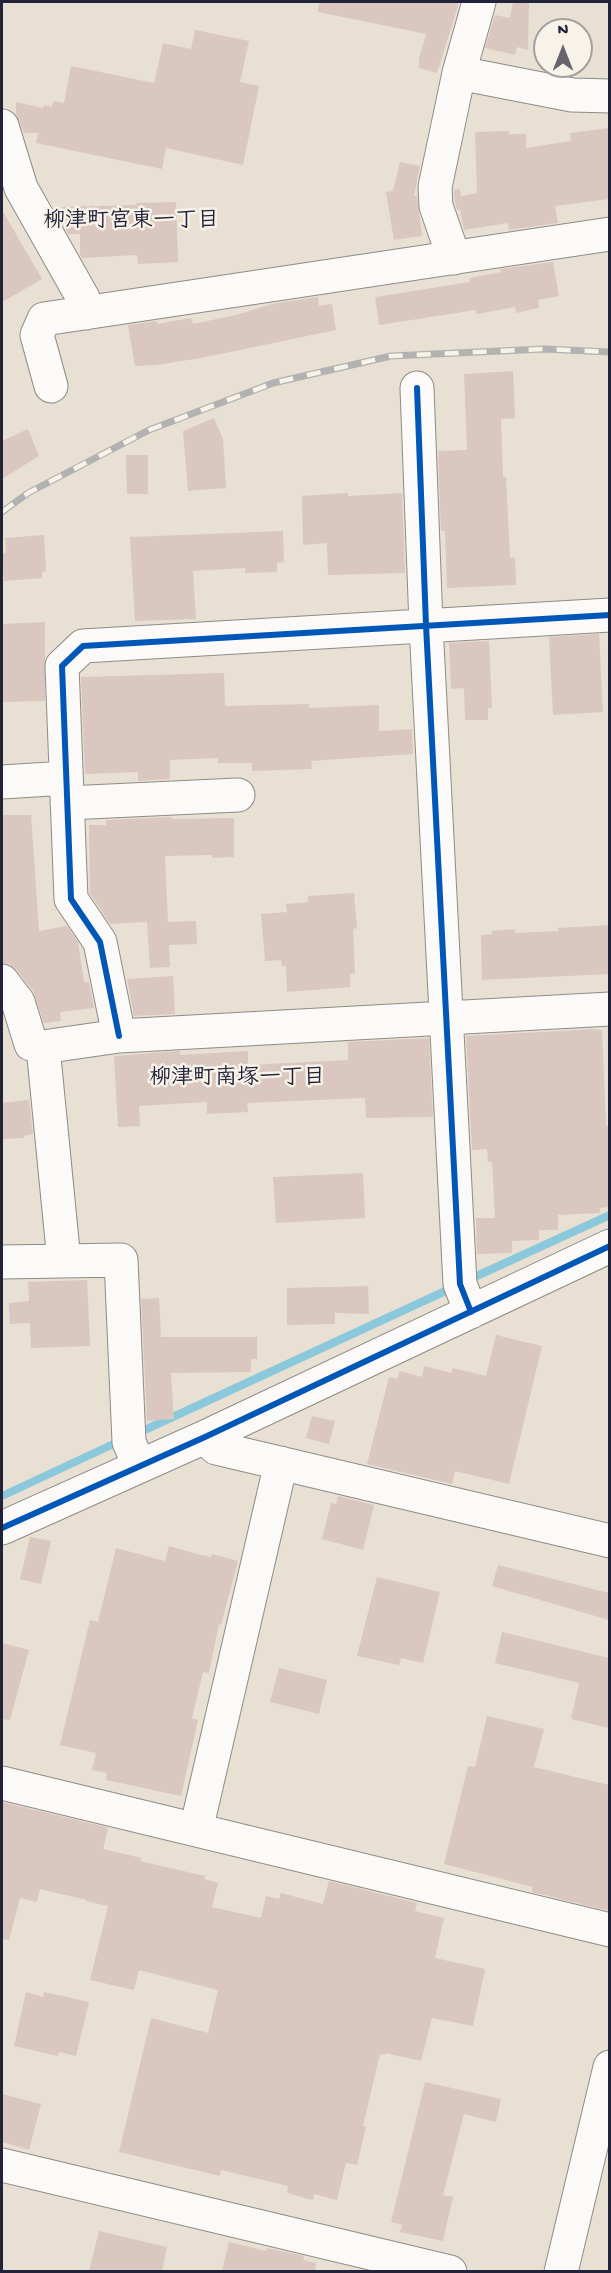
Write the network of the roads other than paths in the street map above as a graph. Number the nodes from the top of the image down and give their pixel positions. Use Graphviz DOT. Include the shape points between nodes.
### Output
graph roads {
  1 [pos="479,2"];
  2 [pos="459,73"];
  3 [pos="609,96"];
  4 [pos="2,126"];
  5 [pos="609,234"];
  6 [pos="454,258"];
  7 [pos="86,313"];
  8 [pos="51,386"];
  9 [pos="417,388"];
  10 [pos="609,615"];
  11 [pos="426,625"];
  12 [pos="2,782"];
  13 [pos="67,791"];
  14 [pos="238,795"];
  15 [pos="2,981"];
  16 [pos="609,1009"];
  17 [pos="447,1017"];
  18 [pos="119,1036"];
  19 [pos="43,1047"];
  20 [pos="609,1246"];
  21 [pos="64,1261"];
  22 [pos="2,1262"];
  23 [pos="471,1312"];
  24 [pos="206,1437"];
  25 [pos="281,1464"];
  26 [pos="140,1465"];
  27 [pos="2,1528"];
  28 [pos="609,1541"];
  29 [pos="2,1783"];
  30 [pos="196,1830"];
  31 [pos="609,1930"];
  32 [pos="609,2067"];
  33 [pos="2,2165"];
  34 [pos="450,2271"];
  35 [pos="561,2271"];
  1 -- 2 [label="street"];
  2 -- 3 [label="street" via="572,95"];
  2 -- 6 [label="street" via="435,187 436,206"];
  4 -- 7 [label="street" via="21,188 83,298"];
  5 -- 6 [label="street"];
  6 -- 7 [label="street"];
  7 -- 8 [label="street" via="44,319 37,335"];
  9 -- 11 [label="street"];
  10 -- 11 [label="street"];
  11 -- 13 [label="street" via="82,646 62,666"];
  11 -- 17 [label="street"];
  12 -- 13 [label="street"];
  13 -- 14 [label="street"];
  13 -- 18 [label="street" via="71,899 100,942"];
  15 -- 19 [label="street" via="18,1002 31,1044"];
  16 -- 17 [label="street"];
  17 -- 18 [label="street"];
  17 -- 23 [label="street" via="460,1284"];
  18 -- 19 [label="street"];
  19 -- 21 [label="street"];
  20 -- 23 [label="street"];
  21 -- 22 [label="street"];
  21 -- 26 [label="street" via="121,1260 129,1442"];
  23 -- 24 [label="street"];
  24 -- 25 [label="street" via="216,1448"];
  24 -- 26 [label="street"];
  25 -- 28 [label="street"];
  25 -- 30 [label="street"];
  26 -- 27 [label="street"];
  29 -- 30 [label="street"];
  30 -- 31 [label="street"];
  32 -- 35 [label="street"];
  33 -- 34 [label="street"];
}
